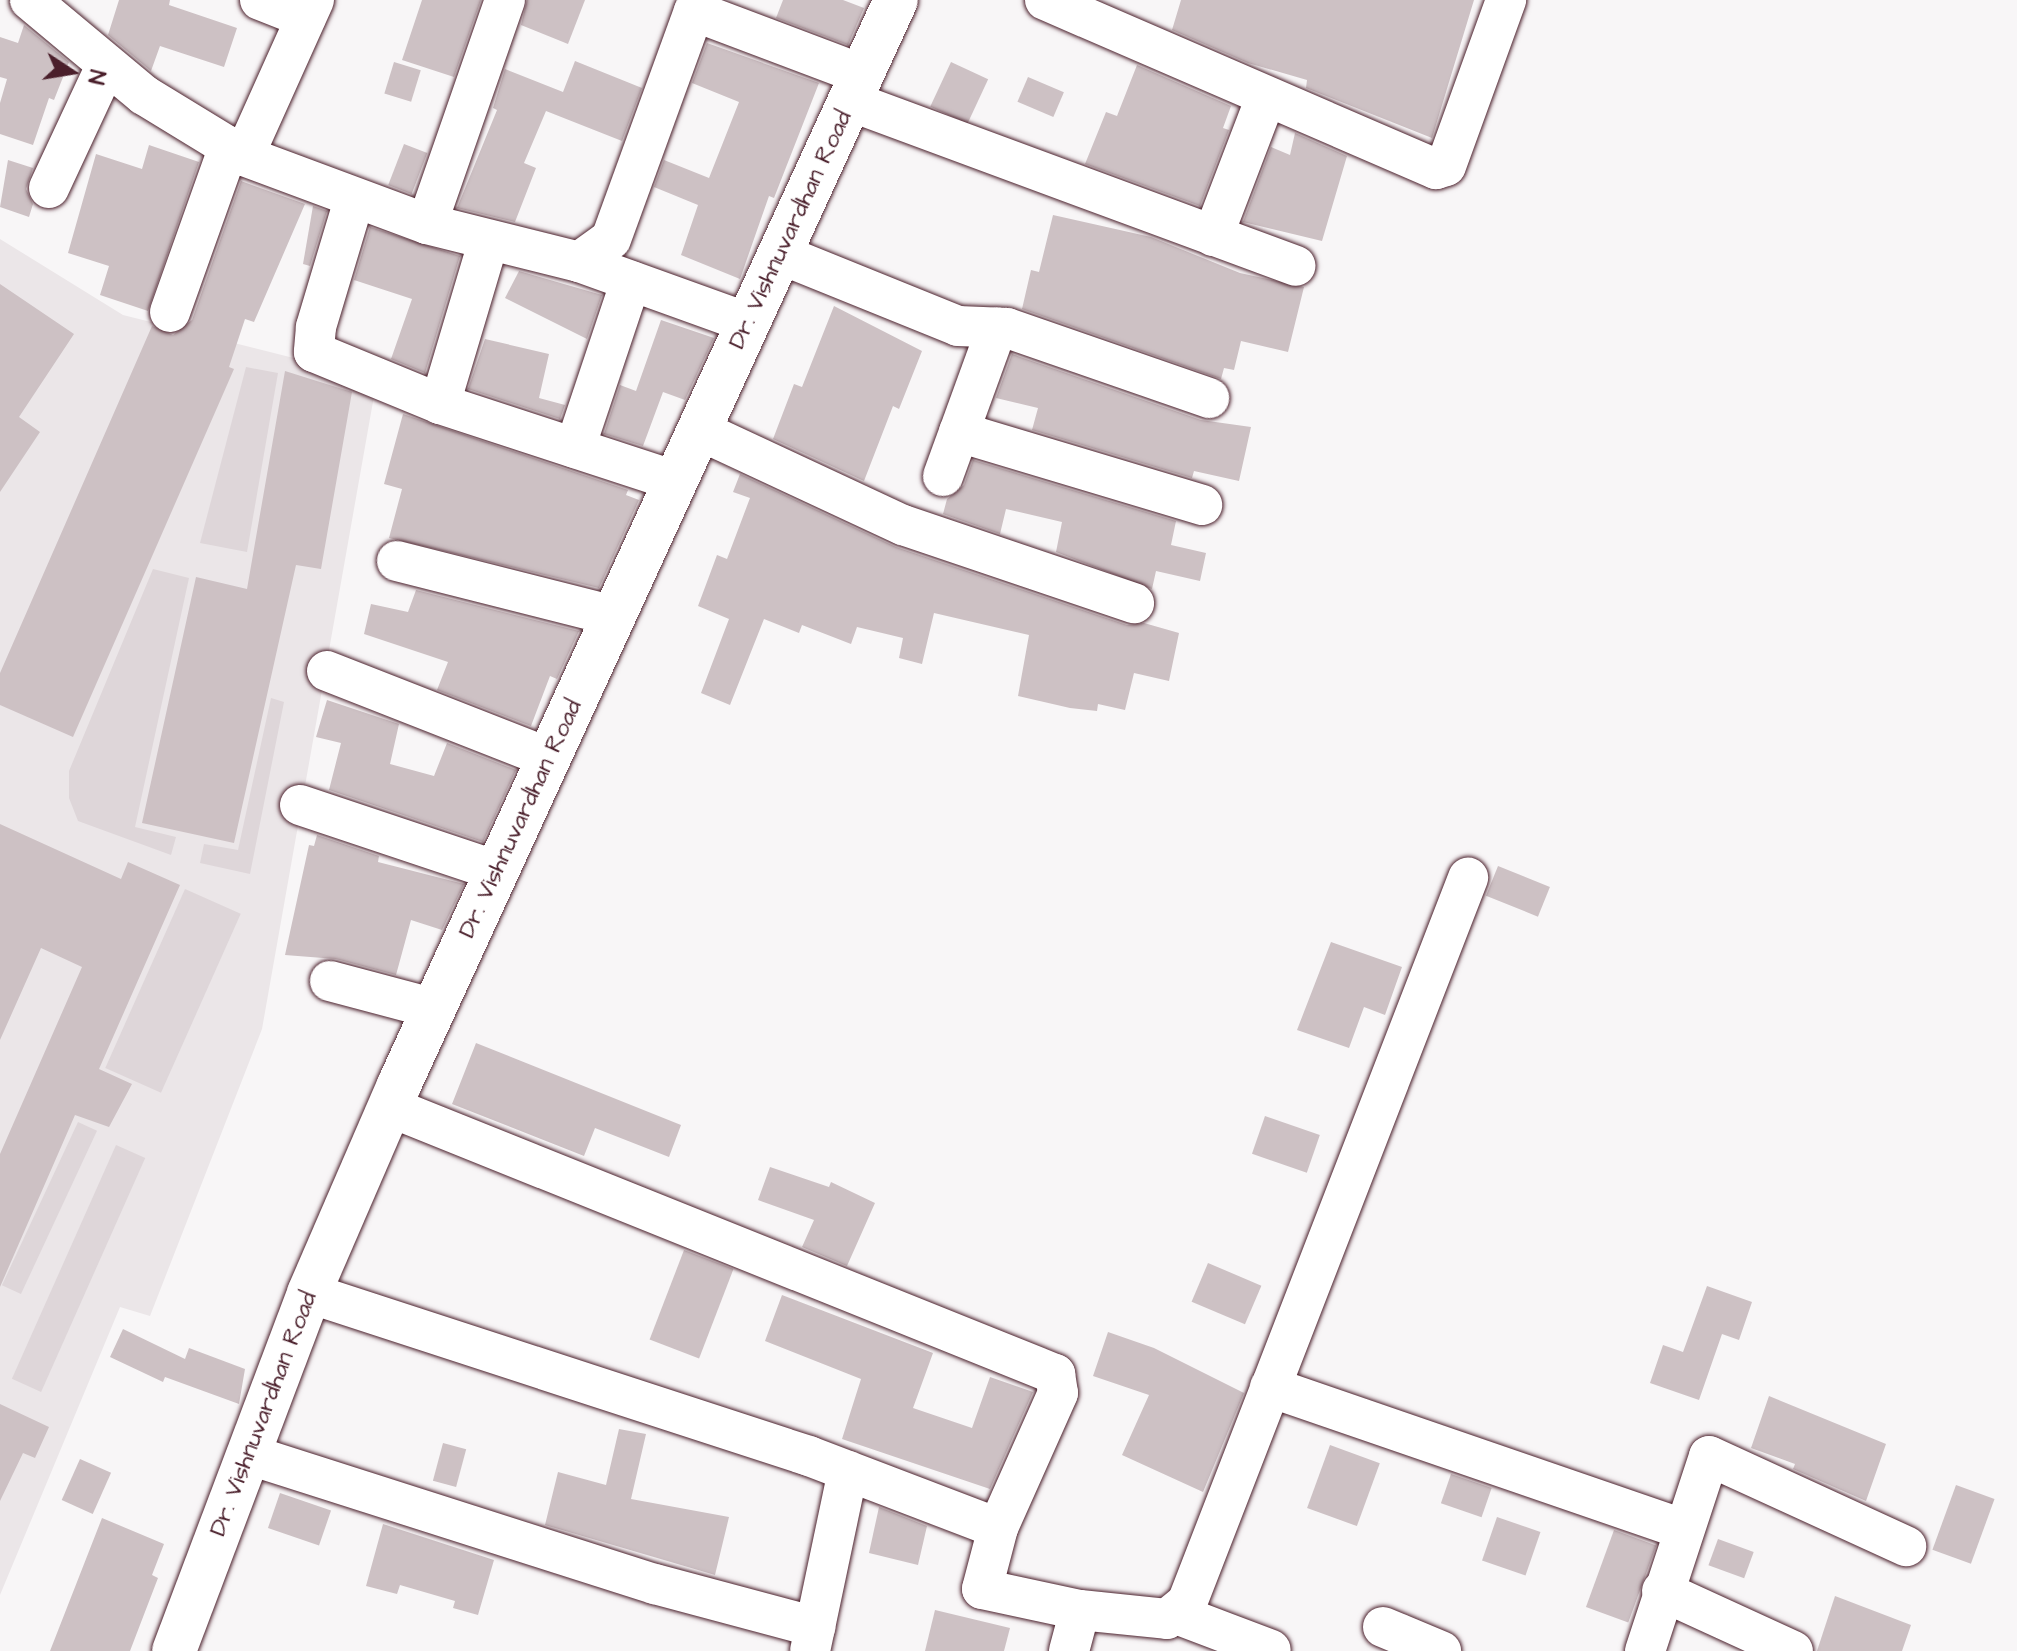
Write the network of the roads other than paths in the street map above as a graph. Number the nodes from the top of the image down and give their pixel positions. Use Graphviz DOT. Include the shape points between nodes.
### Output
graph roads {
  1 [pos="30,0"];
  2 [pos="260,0"];
  3 [pos="505,0"];
  4 [pos="896,0"];
  5 [pos="1045,0"];
  6 [pos="1506,0"];
  7 [pos="686,4"];
  8 [pos="310,9"];
  9 [pos="106,66"];
  10 [pos="856,88"];
  11 [pos="1266,97"];
  12 [pos="236,151"];
  13 [pos="49,188"];
  14 [pos="354,200"];
  15 [pos="427,224"];
  16 [pos="1213,236"];
  17 [pos="488,243"];
  18 [pos="780,254"];
  19 [pos="579,262"];
  20 [pos="1295,266"];
  21 [pos="631,281"];
  22 [pos="170,312"];
  23 [pos="748,323"];
  24 [pos="997,328"];
  25 [pos="1209,398"];
  26 [pos="440,404"];
  27 [pos="699,430"];
  28 [pos="959,432"];
  29 [pos="575,448"];
  30 [pos="943,476"];
  31 [pos="675,481"];
  32 [pos="1202,505"];
  33 [pos="397,561"];
  34 [pos="1134,603"];
  35 [pos="614,616"];
  36 [pos="327,671"];
  37 [pos="549,758"];
  38 [pos="300,805"];
  39 [pos="497,871"];
  40 [pos="1468,878"];
  41 [pos="330,981"];
  42 [pos="435,1009"];
  43 [pos="390,1107"];
  44 [pos="309,1293"];
  45 [pos="1270,1387"];
  46 [pos="247,1454"];
  47 [pos="848,1471"];
  48 [pos="998,1528"];
  49 [pos="1683,1529"];
  50 [pos="1906,1546"];
  51 [pos="1662,1591"];
  52 [pos="1080,1610"];
  53 [pos="1179,1615"];
  54 [pos="1383,1627"];
  55 [pos="812,1639"];
  56 [pos="1271,1650"];
  57 [pos="174,1651"];
  58 [pos="1069,1651"];
  59 [pos="1441,1651"];
  60 [pos="1645,1651"];
  61 [pos="1793,1651"];
  1 -- 9 [label="street"];
  2 -- 8 [label="street"];
  3 -- 15 [label="street"];
  4 -- 10 [label="main road, Dr. Vishnuvardhan Road"];
  5 -- 11 [label="street"];
  6 -- 11 [label="street" via="1442,168"];
  7 -- 10 [label="street"];
  7 -- 19 [label="street" via="611,239"];
  8 -- 12 [label="street"];
  9 -- 12 [label="street"];
  9 -- 13 [label="street"];
  10 -- 16 [label="street"];
  10 -- 18 [label="main road, Dr. Vishnuvardhan Road"];
  11 -- 16 [label="street"];
  12 -- 14 [label="street"];
  12 -- 22 [label="street"];
  14 -- 15 [label="street"];
  14 -- 26 [label="street" via="316,327 314,352"];
  15 -- 17 [label="street"];
  16 -- 20 [label="street"];
  17 -- 19 [label="street"];
  17 -- 26 [label="street"];
  18 -- 23 [label="main road, Dr. Vishnuvardhan Road"];
  18 -- 24 [label="street" via="958,326"];
  19 -- 21 [label="street"];
  21 -- 23 [label="street"];
  21 -- 29 [label="street"];
  23 -- 27 [label="main road, Dr. Vishnuvardhan Road"];
  24 -- 25 [label="street"];
  24 -- 28 [label="street"];
  26 -- 29 [label="street"];
  27 -- 31 [label="main road, Dr. Vishnuvardhan Road"];
  27 -- 34 [label="street" via="903,525"];
  28 -- 30 [label="street"];
  28 -- 32 [label="street"];
  29 -- 31 [label="street"];
  31 -- 35 [label="main road, Dr. Vishnuvardhan Road"];
  33 -- 35 [label="street"];
  35 -- 37 [label="main road, Dr. Vishnuvardhan Road"];
  36 -- 37 [label="street"];
  37 -- 39 [label="main road, Dr. Vishnuvardhan Road"];
  38 -- 39 [label="street"];
  39 -- 42 [label="main road, Dr. Vishnuvardhan Road"];
  40 -- 45 [label="street"];
  41 -- 42 [label="street"];
  42 -- 43 [label="main road, Dr. Vishnuvardhan Road"];
  43 -- 44 [label="main road, Dr. Vishnuvardhan Road"];
  43 -- 48 [label="street" via="1055,1374 1058,1393"];
  44 -- 46 [label="main road, Dr. Vishnuvardhan Road"];
  44 -- 47 [label="street"];
  45 -- 49 [label="street"];
  45 -- 53 [label="street"];
  46 -- 55 [label="street"];
  46 -- 57 [label="main road, Dr. Vishnuvardhan Road"];
  47 -- 48 [label="street"];
  47 -- 55 [label="street"];
  48 -- 52 [label="street" via="982,1589"];
  49 -- 50 [label="street" via="1709,1456"];
  49 -- 51 [label="street"];
  51 -- 60 [label="street"];
  51 -- 61 [label="street"];
  52 -- 53 [label="street" via="1167,1619"];
  52 -- 58 [label="street"];
  53 -- 56 [label="street"];
  54 -- 59 [label="street"];
}
